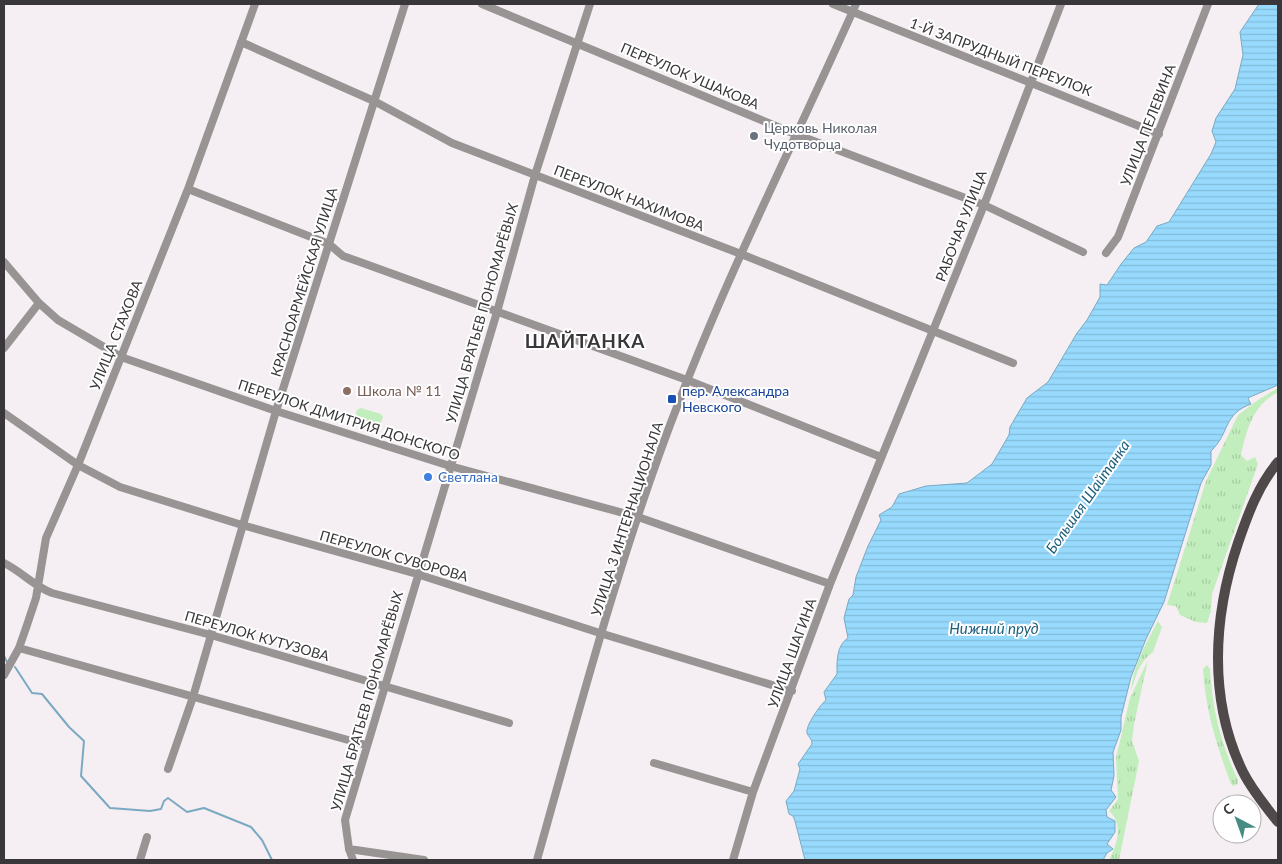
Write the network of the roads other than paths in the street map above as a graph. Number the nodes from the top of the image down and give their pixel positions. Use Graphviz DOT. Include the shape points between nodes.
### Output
graph roads {
  1 [pos="255,4"];
  2 [pos="405,4"];
  3 [pos="482,4"];
  4 [pos="590,4"];
  5 [pos="833,4"];
  6 [pos="856,4"];
  7 [pos="1061,4"];
  8 [pos="1208,4"];
  9 [pos="852,12"];
  10 [pos="242,42"];
  11 [pos="576,42"];
  12 [pos="1031,81"];
  13 [pos="374,101"];
  14 [pos="795,134"];
  15 [pos="1160,134"];
  16 [pos="535,175"];
  17 [pos="188,189"];
  18 [pos="984,205"];
  19 [pos="329,244"];
  20 [pos="1083,252"];
  21 [pos="1106,253"];
  22 [pos="741,254"];
  23 [pos="4,262"];
  24 [pos="39,303"];
  25 [pos="497,312"];
  26 [pos="933,332"];
  27 [pos="4,348"];
  28 [pos="120,357"];
  29 [pos="1013,363"];
  30 [pos="687,380"];
  31 [pos="276,412"];
  32 [pos="4,413"];
  33 [pos="881,457"];
  34 [pos="1278,462"];
  35 [pos="78,465"];
  36 [pos="450,466"];
  37 [pos="638,517"];
  38 [pos="242,525"];
  39 [pos="4,563"];
  40 [pos="417,574"];
  41 [pos="830,584"];
  42 [pos="38,588"];
  43 [pos="603,634"];
  44 [pos="211,635"];
  45 [pos="18,648"];
  46 [pos="4,675"];
  47 [pos="384,686"];
  48 [pos="792,691"];
  49 [pos="193,698"];
  50 [pos="509,723"];
  51 [pos="366,745"];
  52 [pos="654,763"];
  53 [pos="168,769"];
  54 [pos="753,792"];
  55 [pos="1278,822"];
  56 [pos="148,837"];
  57 [pos="349,849"];
  58 [pos="140,860"];
  59 [pos="354,860"];
  60 [pos="424,860"];
  61 [pos="537,860"];
  62 [pos="732,860"];
  1 -- 10 [label="street, УЛИЦА СТАХОВА"];
  2 -- 13 [label="street, КРАСНОАРМЕЙСКАЯ УЛИЦА"];
  3 -- 11 [label="street, ПЕРЕУЛОК УШАКОВА"];
  4 -- 11 [label="street, УЛИЦА БРАТЬЕВ ПОНОМАРЁВЫХ"];
  5 -- 9 [label="street, 1-Й ЗАПРУДНЫЙ ПЕРЕУЛОК"];
  6 -- 9 [label="street, УЛИЦА 3 ИНТЕРНАЦИОНАЛА"];
  7 -- 12 [label="street, РАБОЧАЯ УЛИЦА"];
  8 -- 15 [label="street, УЛИЦА ПЕЛЕВИНА"];
  9 -- 12 [label="street, 1-Й ЗАПРУДНЫЙ ПЕРЕУЛОК"];
  9 -- 14 [label="street, УЛИЦА 3 ИНТЕРНАЦИОНАЛА"];
  10 -- 13 [label="street, ПЕРЕУЛОК НАХИМОВА"];
  10 -- 17 [label="street, УЛИЦА СТАХОВА"];
  11 -- 14 [label="street, ПЕРЕУЛОК УШАКОВА"];
  11 -- 16 [label="street, УЛИЦА БРАТЬЕВ ПОНОМАРЁВЫХ"];
  12 -- 15 [label="street, 1-Й ЗАПРУДНЫЙ ПЕРЕУЛОК"];
  12 -- 18 [label="street, РАБОЧАЯ УЛИЦА"];
  13 -- 16 [label="street, ПЕРЕУЛОК НАХИМОВА" via="452,143"];
  13 -- 19 [label="street, КРАСНОАРМЕЙСКАЯ УЛИЦА"];
  14 -- 18 [label="street, ПЕРЕУЛОК УШАКОВА"];
  14 -- 22 [label="street, УЛИЦА 3 ИНТЕРНАЦИОНАЛА"];
  15 -- 21 [label="street, УЛИЦА ПЕЛЕВИНА" via="1118,238"];
  16 -- 22 [label="street, ПЕРЕУЛОК НАХИМОВА"];
  16 -- 25 [label="street, УЛИЦА БРАТЬЕВ ПОНОМАРЁВЫХ"];
  17 -- 19 [label="street"];
  17 -- 28 [label="street, УЛИЦА СТАХОВА"];
  18 -- 20 [label="street, ПЕРЕУЛОК УШАКОВА"];
  18 -- 26 [label="street, РАБОЧАЯ УЛИЦА"];
  19 -- 25 [label="street" via="343,256"];
  19 -- 31 [label="street, КРАСНОАРМЕЙСКАЯ УЛИЦА"];
  22 -- 26 [label="street, ПЕРЕУЛОК НАХИМОВА"];
  22 -- 30 [label="street, УЛИЦА 3 ИНТЕРНАЦИОНАЛА"];
  23 -- 24 [label="street, ПЕРЕУЛОК ДМИТРИЯ ДОНСКОГО"];
  24 -- 27 [label="street"];
  24 -- 28 [label="street, ПЕРЕУЛОК ДМИТРИЯ ДОНСКОГО" via="58,320"];
  25 -- 30 [label="street"];
  25 -- 36 [label="street, УЛИЦА БРАТЬЕВ ПОНОМАРЁВЫХ"];
  26 -- 29 [label="street, ПЕРЕУЛОК НАХИМОВА"];
  26 -- 33 [label="street, РАБОЧАЯ УЛИЦА"];
  28 -- 31 [label="street, ПЕРЕУЛОК ДМИТРИЯ ДОНСКОГО"];
  28 -- 35 [label="street, УЛИЦА СТАХОВА"];
  30 -- 33 [label="street"];
  30 -- 37 [label="street, УЛИЦА 3 ИНТЕРНАЦИОНАЛА"];
  31 -- 36 [label="street, ПЕРЕУЛОК ДМИТРИЯ ДОНСКОГО"];
  31 -- 38 [label="street, КРАСНОАРМЕЙСКАЯ УЛИЦА"];
  32 -- 35 [label="street, ПЕРЕУЛОК СУВОРОВА"];
  33 -- 41 [label="street, УЛИЦА ШАГИНА"];
  34 -- 55 [label="main road" via="1256,494 1228,572 1217,658 1221,698 1232,741 1244,773"];
  35 -- 38 [label="street, ПЕРЕУЛОК СУВОРОВА" via="120,487"];
  35 -- 42 [label="street, УЛИЦА СТАХОВА" via="46,538"];
  36 -- 37 [label="street, ПЕРЕУЛОК ДМИТРИЯ ДОНСКОГО"];
  36 -- 40 [label="street, УЛИЦА БРАТЬЕВ ПОНОМАРЁВЫХ"];
  37 -- 41 [label="street, ПЕРЕУЛОК ДМИТРИЯ ДОНСКОГО"];
  37 -- 43 [label="street, УЛИЦА 3 ИНТЕРНАЦИОНАЛА"];
  38 -- 40 [label="street, ПЕРЕУЛОК СУВОРОВА"];
  38 -- 44 [label="street, КРАСНОАРМЕЙСКАЯ УЛИЦА"];
  39 -- 42 [label="street, ПЕРЕУЛОК КУТУЗОВА" via="21,572"];
  40 -- 43 [label="street, ПЕРЕУЛОК СУВОРОВА"];
  40 -- 47 [label="street, УЛИЦА БРАТЬЕВ ПОНОМАРЁВЫХ"];
  41 -- 48 [label="street, УЛИЦА ШАГИНА"];
  42 -- 44 [label="street, ПЕРЕУЛОК КУТУЗОВА"];
  42 -- 45 [label="street, УЛИЦА СТАХОВА"];
  43 -- 48 [label="street, ПЕРЕУЛОК СУВОРОВА"];
  43 -- 61 [label="street, УЛИЦА 3 ИНТЕРНАЦИОНАЛА"];
  44 -- 47 [label="street, ПЕРЕУЛОК КУТУЗОВА"];
  44 -- 49 [label="street, КРАСНОАРМЕЙСКАЯ УЛИЦА"];
  45 -- 46 [label="street, УЛИЦА СТАХОВА"];
  45 -- 49 [label="street"];
  47 -- 50 [label="street, ПЕРЕУЛОК КУТУЗОВА"];
  47 -- 51 [label="street, УЛИЦА БРАТЬЕВ ПОНОМАРЁВЫХ"];
  48 -- 54 [label="street, УЛИЦА ШАГИНА"];
  49 -- 51 [label="street"];
  49 -- 53 [label="street, КРАСНОАРМЕЙСКАЯ УЛИЦА"];
  51 -- 57 [label="street, УЛИЦА БРАТЬЕВ ПОНОМАРЁВЫХ" via="345,820"];
  52 -- 54 [label="street"];
  54 -- 62 [label="street, УЛИЦА ШАГИНА"];
  56 -- 58 [label="street"];
  57 -- 59 [label="street, УЛИЦА БРАТЬЕВ ПОНОМАРЁВЫХ"];
  57 -- 60 [label="street"];
}
